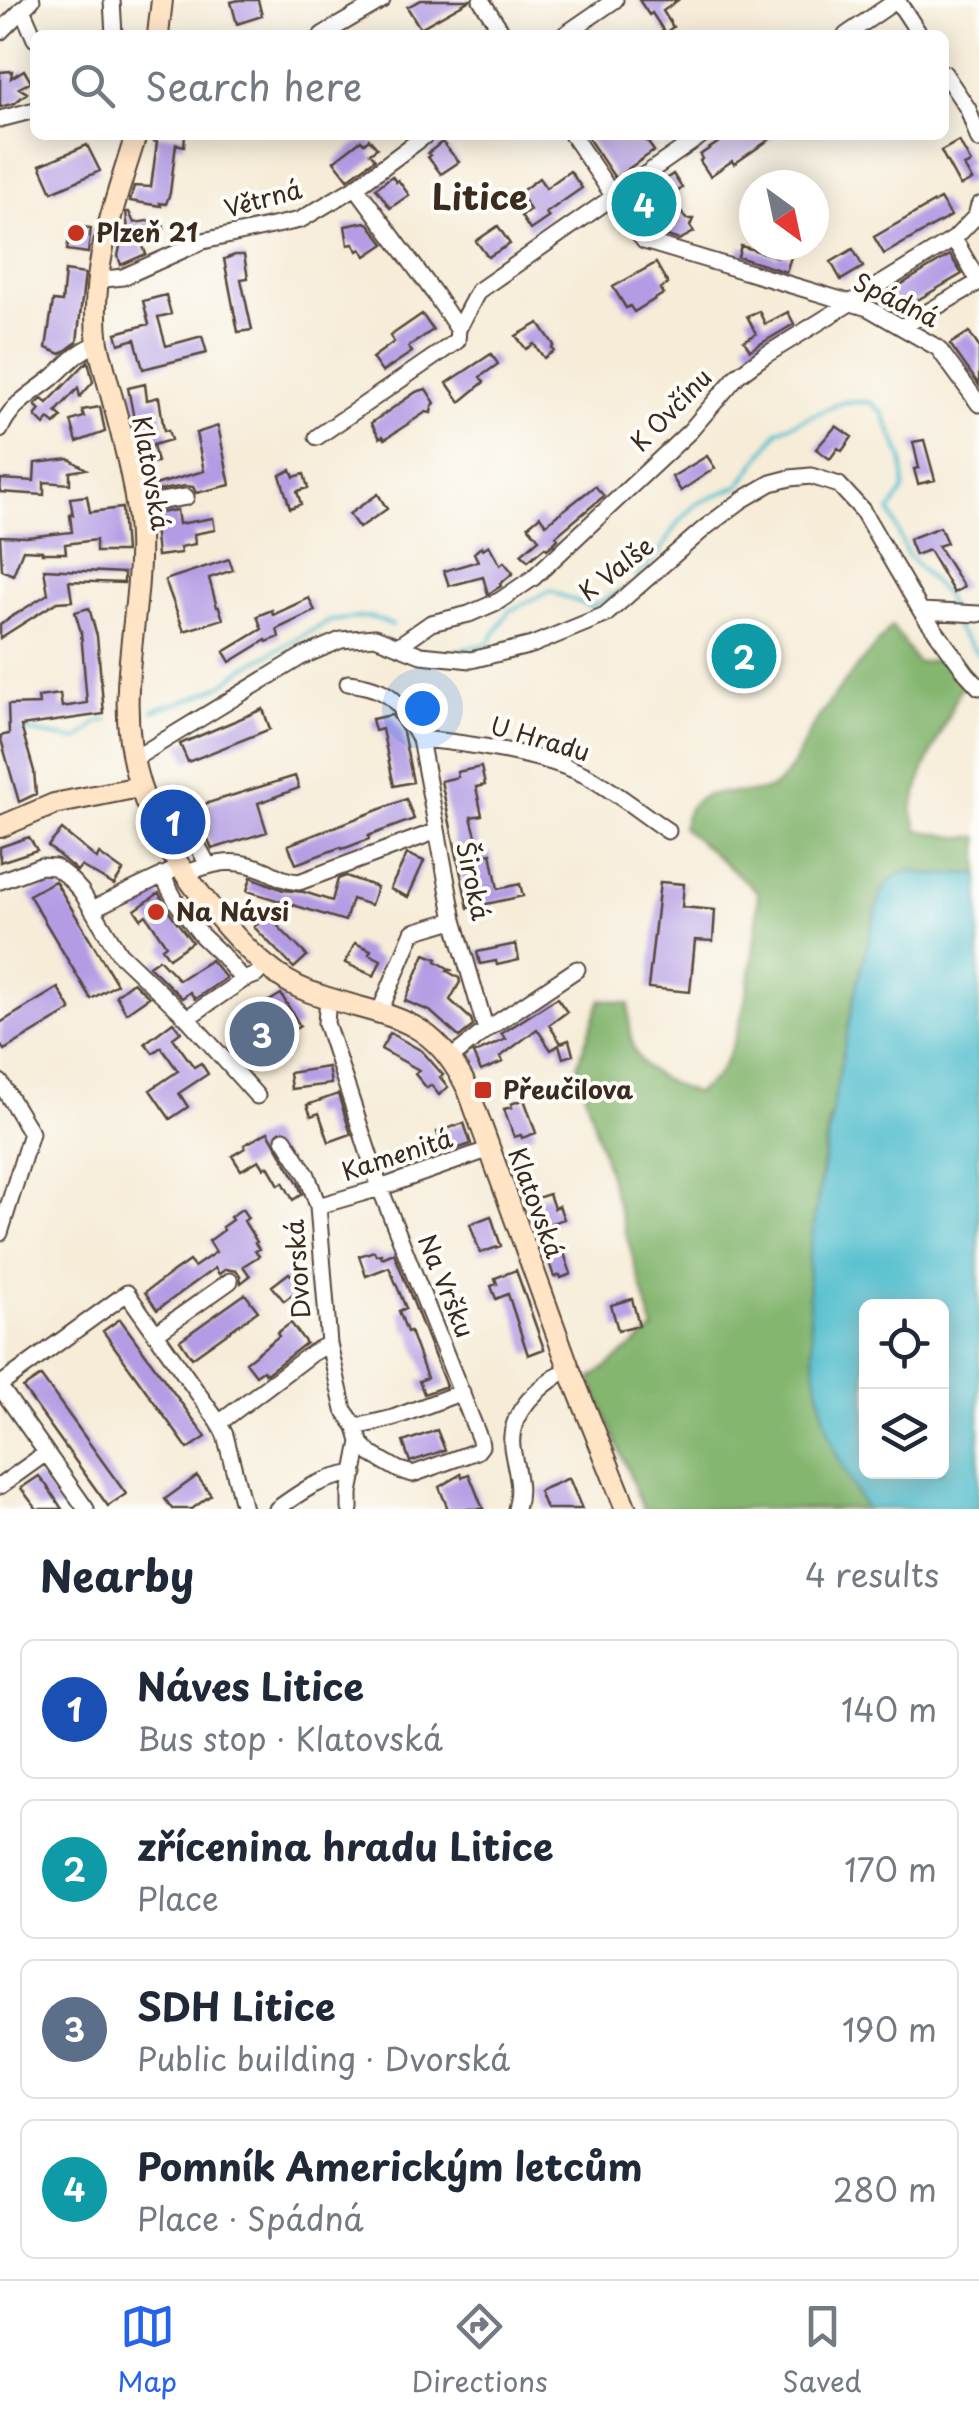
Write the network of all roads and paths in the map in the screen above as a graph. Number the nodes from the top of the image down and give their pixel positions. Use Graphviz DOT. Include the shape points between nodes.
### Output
graph roads {
  1 [pos="112,0"];
  2 [pos="162,0"];
  3 [pos="382,0"];
  4 [pos="481,0"];
  5 [pos="615,0"];
  6 [pos="897,0"];
  7 [pos="27,4"];
  8 [pos="33,30"];
  9 [pos="114,30"];
  10 [pos="159,30"];
  11 [pos="331,30"];
  12 [pos="501,30"];
  13 [pos="571,30"];
  14 [pos="853,30"];
  15 [pos="917,30"];
  16 [pos="0,32"];
  17 [pos="949,80"];
  18 [pos="979,94"];
  19 [pos="968,109"];
  20 [pos="30,111"];
  21 [pos="0,118"];
  22 [pos="134,140"];
  23 [pos="419,140"];
  24 [pos="575,140"];
  25 [pos="695,140"];
  26 [pos="979,140"];
  27 [pos="356,187"];
  28 [pos="614,196"];
  29 [pos="979,205"];
  30 [pos="954,239"];
  31 [pos="96,280"];
  32 [pos="979,282"];
  33 [pos="852,302"];
  34 [pos="902,327"];
  35 [pos="458,329"];
  36 [pos="98,344"];
  37 [pos="979,404"];
  38 [pos="0,430"];
  39 [pos="317,436"];
  40 [pos="186,497"];
  41 [pos="136,505"];
  42 [pos="921,611"];
  43 [pos="979,614"];
  44 [pos="398,646"];
  45 [pos="348,682"];
  46 [pos="979,687"];
  47 [pos="420,739"];
  48 [pos="132,760"];
  49 [pos="139,787"];
  50 [pos="0,827"];
  51 [pos="157,827"];
  52 [pos="437,830"];
  53 [pos="668,831"];
  54 [pos="208,865"];
  55 [pos="184,870"];
  56 [pos="162,876"];
  57 [pos="0,881"];
  58 [pos="92,909"];
  59 [pos="454,920"];
  60 [pos="265,965"];
  61 [pos="577,969"];
  62 [pos="243,980"];
  63 [pos="328,997"];
  64 [pos="380,1012"];
  65 [pos="187,1018"];
  66 [pos="486,1030"];
  67 [pos="451,1058"];
  68 [pos="0,1082"];
  69 [pos="257,1096"];
  70 [pos="284,1139"];
  71 [pos="490,1149"];
  72 [pos="380,1188"];
  73 [pos="318,1206"];
  74 [pos="0,1232"];
  75 [pos="230,1281"];
  76 [pos="156,1334"];
  77 [pos="329,1344"];
  78 [pos="570,1368"];
  79 [pos="0,1386"];
  80 [pos="462,1392"];
  81 [pos="218,1424"];
  82 [pos="358,1434"];
  83 [pos="46,1453"];
  84 [pos="355,1473"];
  85 [pos="0,1486"];
  86 [pos="241,1508"];
  87 [pos="86,1509"];
  88 [pos="277,1509"];
  89 [pos="350,1509"];
  90 [pos="516,1509"];
  91 [pos="626,1509"];
  1 -- 9 [label="street"];
  2 -- 10 [label="main road"];
  3 -- 11 [label="street"];
  4 -- 12 [label="street"];
  5 -- 13 [label="street"];
  6 -- 14 [label="street"];
  6 -- 15 [label="street"];
  7 -- 8 [label="street"];
  7 -- 16 [label="street"];
  17 -- 19 [label="street"];
  18 -- 19 [label="street"];
  19 -- 26 [label="street"];
  20 -- 21 [label="street"];
  22 -- 31 [label="main road, Klatovská"];
  23 -- 27 [label="street, Větrná"];
  24 -- 28 [label="street, Spádná"];
  25 -- 28 [label="street"];
  27 -- 31 [label="street, Větrná" via="300,220 204,240 123,277"];
  27 -- 35 [label="street"];
  28 -- 33 [label="street, Spádná" via="644,240"];
  28 -- 35 [label="street" via="478,291"];
  29 -- 30 [label="street, K Ovčínu"];
  30 -- 32 [label="street"];
  30 -- 33 [label="street, K Ovčínu"];
  31 -- 36 [label="main road, Klatovská"];
  32 -- 34 [label="street"];
  33 -- 34 [label="street, Spádná"];
  33 -- 44 [label="street, K Ovčínu" via="738,376 690,431 533,578 499,601 431,624"];
  34 -- 37 [label="street, Spádná" via="938,348"];
  35 -- 39 [label="street" via="457,341"];
  36 -- 38 [label="street" via="84,348 16,405"];
  36 -- 41 [label="main road, Klatovská"];
  40 -- 41 [label="street"];
  41 -- 48 [label="main road, Klatovská" via="128,686"];
  42 -- 43 [label="street"];
  42 -- 44 [label="street, K Valše" via="862,510 840,484 811,476 771,483 742,500 606,615 532,645 471,660"];
  42 -- 46 [label="street, K Valše"];
  44 -- 48 [label="street, K Valše" via="375,637 341,640 301,657"];
  45 -- 47 [label="street" via="396,700"];
  47 -- 52 [label="street, Široká"];
  47 -- 53 [label="street, U Hradu" via="584,775"];
  48 -- 49 [label="main road, Klatovská"];
  49 -- 50 [label="main road" via="54,804"];
  49 -- 51 [label="main road, Klatovská"];
  51 -- 54 [label="street" via="176,805"];
  51 -- 55 [label="main road, Klatovská"];
  52 -- 54 [label="street" via="299,882 235,862"];
  52 -- 59 [label="street, Široká"];
  54 -- 55 [label="street"];
  55 -- 56 [label="street"];
  55 -- 60 [label="main road, Klatovská"];
  56 -- 58 [label="street"];
  56 -- 62 [label="street"];
  57 -- 58 [label="street" via="55,867"];
  58 -- 65 [label="street" via="119,953"];
  59 -- 64 [label="street" via="413,932"];
  59 -- 66 [label="street, Široká"];
  60 -- 62 [label="street"];
  60 -- 63 [label="main road, Klatovská"];
  61 -- 66 [label="street"];
  62 -- 65 [label="street"];
  63 -- 64 [label="main road, Klatovská"];
  63 -- 72 [label="street, Na Vršku" via="326,1023"];
  64 -- 67 [label="main road, Klatovská" via="420,1030"];
  65 -- 69 [label="street"];
  66 -- 67 [label="street"];
  67 -- 71 [label="main road, Klatovská"];
  68 -- 74 [label="street" via="31,1133"];
  70 -- 73 [label="street, Dvorská"];
  71 -- 72 [label="street, Kamenitá"];
  71 -- 78 [label="main road, Klatovská"];
  72 -- 73 [label="street, Kamenitá"];
  72 -- 80 [label="street, Na Vršku"];
  73 -- 77 [label="street, Dvorská"];
  75 -- 76 [label="street"];
  76 -- 79 [label="street" via="126,1293"];
  76 -- 81 [label="street"];
  77 -- 81 [label="street, Dvorská"];
  77 -- 82 [label="street, Dvorská" via="344,1410"];
  78 -- 90 [label="street" via="540,1388 518,1417 512,1443"];
  78 -- 91 [label="main road, Klatovská"];
  79 -- 83 [label="street"];
  80 -- 82 [label="street"];
  80 -- 82 [label="street, Na Vršku" via="481,1446 470,1455 413,1474 370,1454"];
  81 -- 86 [label="street"];
  82 -- 84 [label="street"];
  83 -- 85 [label="street"];
  83 -- 87 [label="street"];
  84 -- 88 [label="street" via="311,1484"];
  84 -- 89 [label="street"];
}
